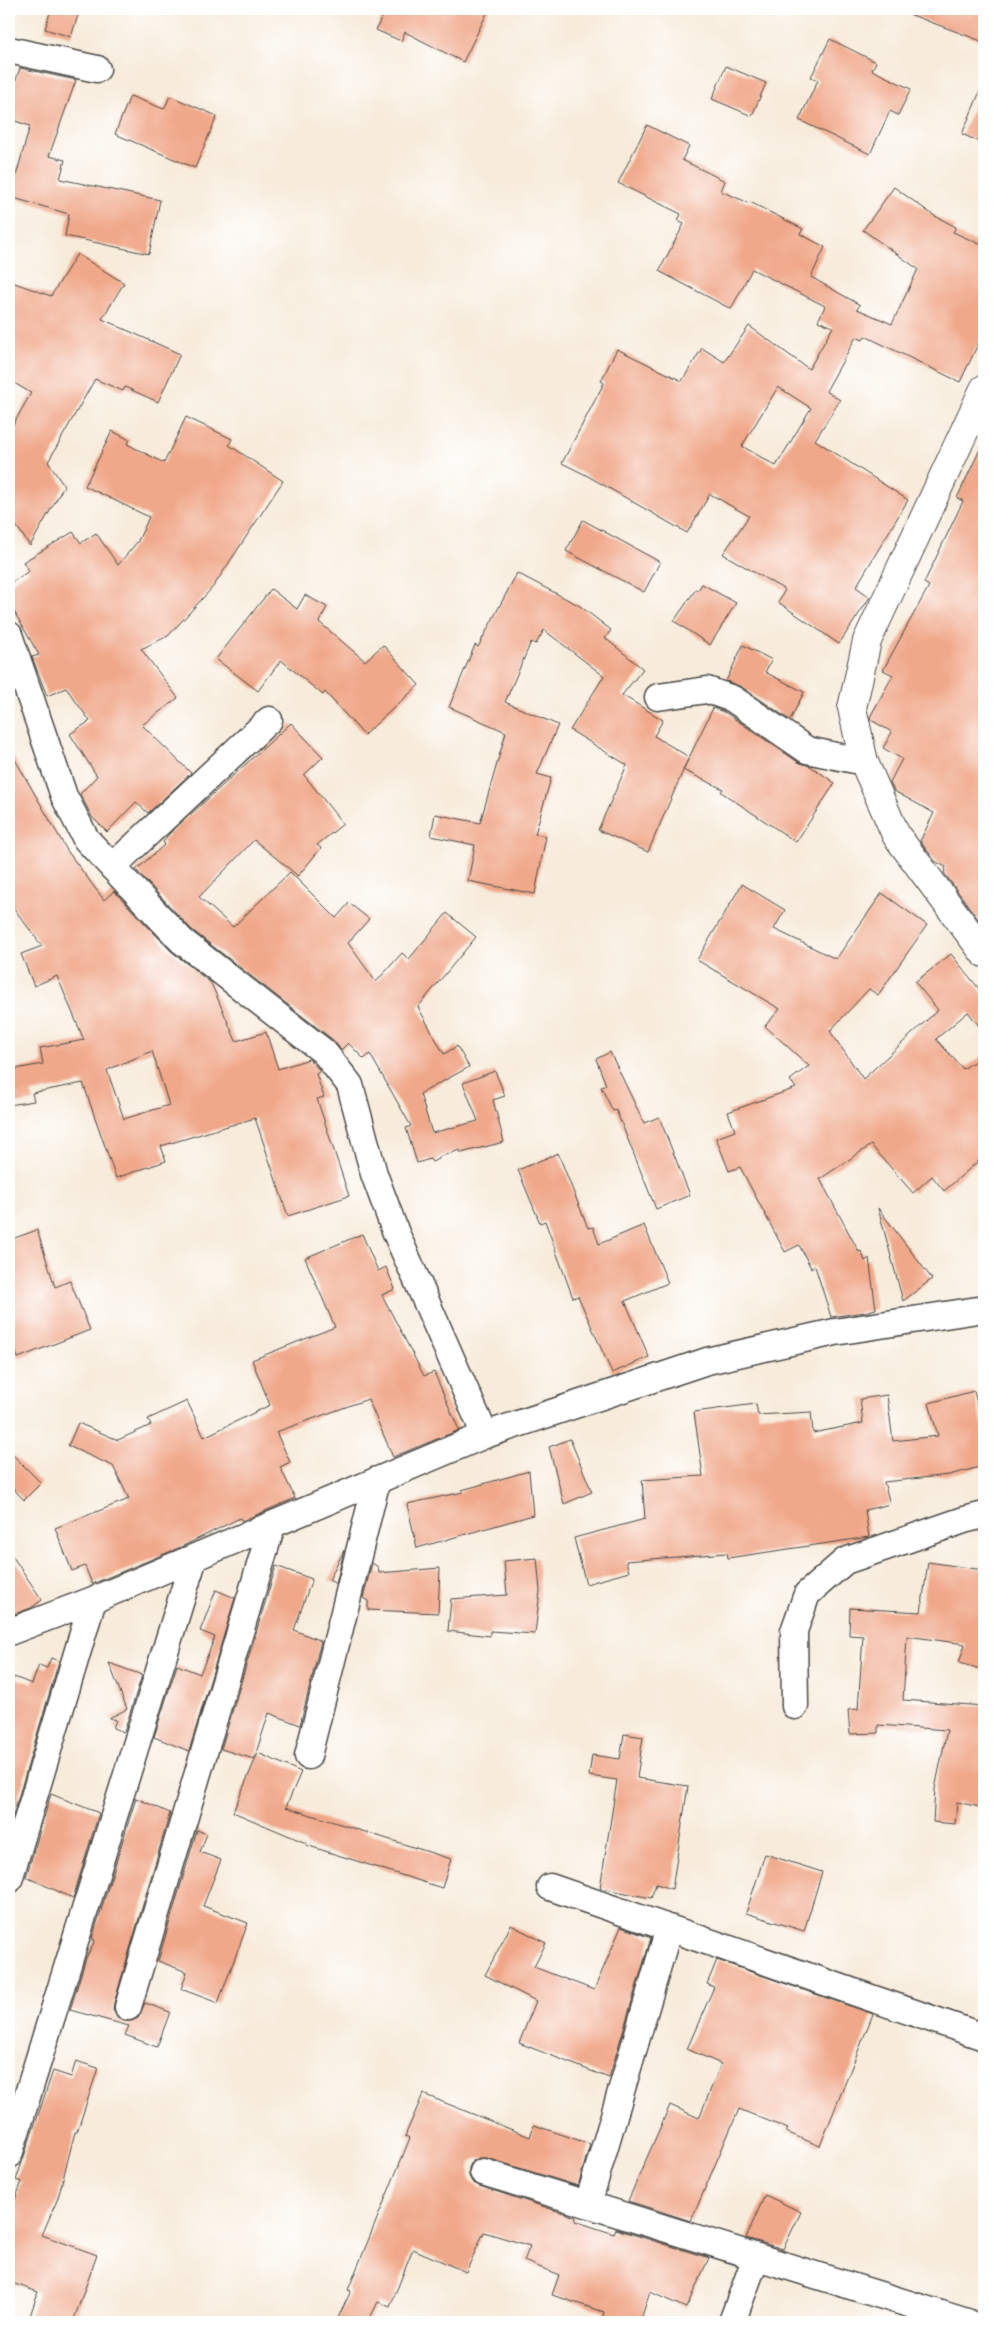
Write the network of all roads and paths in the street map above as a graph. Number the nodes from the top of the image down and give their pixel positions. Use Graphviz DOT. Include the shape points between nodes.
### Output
graph roads {
  1 [pos="9,50"];
  2 [pos="97,68"];
  3 [pos="984,389"];
  4 [pos="9,635"];
  5 [pos="658,697"];
  6 [pos="269,720"];
  7 [pos="864,762"];
  8 [pos="112,867"];
  9 [pos="984,953"];
  10 [pos="984,1309"];
  11 [pos="485,1435"];
  12 [pos="378,1480"];
  13 [pos="984,1515"];
  14 [pos="272,1525"];
  15 [pos="194,1558"];
  16 [pos="94,1600"];
  17 [pos="9,1632"];
  18 [pos="795,1706"];
  19 [pos="308,1756"];
  20 [pos="9,1880"];
  21 [pos="550,1887"];
  22 [pos="669,1928"];
  23 [pos="128,2007"];
  24 [pos="984,2037"];
  25 [pos="9,2155"];
  26 [pos="483,2172"];
  27 [pos="588,2204"];
  28 [pos="756,2256"];
  29 [pos="732,2322"];
  30 [pos="967,2322"];
  1 -- 2 [label="street"];
  3 -- 7 [label="street" via="867,641 852,708"];
  4 -- 8 [label="street" via="64,796 86,839"];
  5 -- 7 [label="street" via="707,690 733,699 807,750"];
  6 -- 8 [label="street"];
  7 -- 9 [label="street" via="896,835"];
  8 -- 11 [label="street" via="182,941 324,1052 350,1085 374,1174 396,1234"];
  10 -- 11 [label="street" via="835,1332 707,1361"];
  11 -- 12 [label="street"];
  12 -- 14 [label="street"];
  12 -- 19 [label="street"];
  13 -- 18 [label="street" via="845,1561 807,1594 794,1631"];
  14 -- 15 [label="street"];
  14 -- 23 [label="street"];
  15 -- 16 [label="street"];
  15 -- 25 [label="street"];
  16 -- 17 [label="street"];
  16 -- 20 [label="street"];
  21 -- 22 [label="street"];
  22 -- 24 [label="street"];
  22 -- 27 [label="street"];
  26 -- 27 [label="street"];
  27 -- 28 [label="street"];
  28 -- 29 [label="street"];
  28 -- 30 [label="street"];
}
